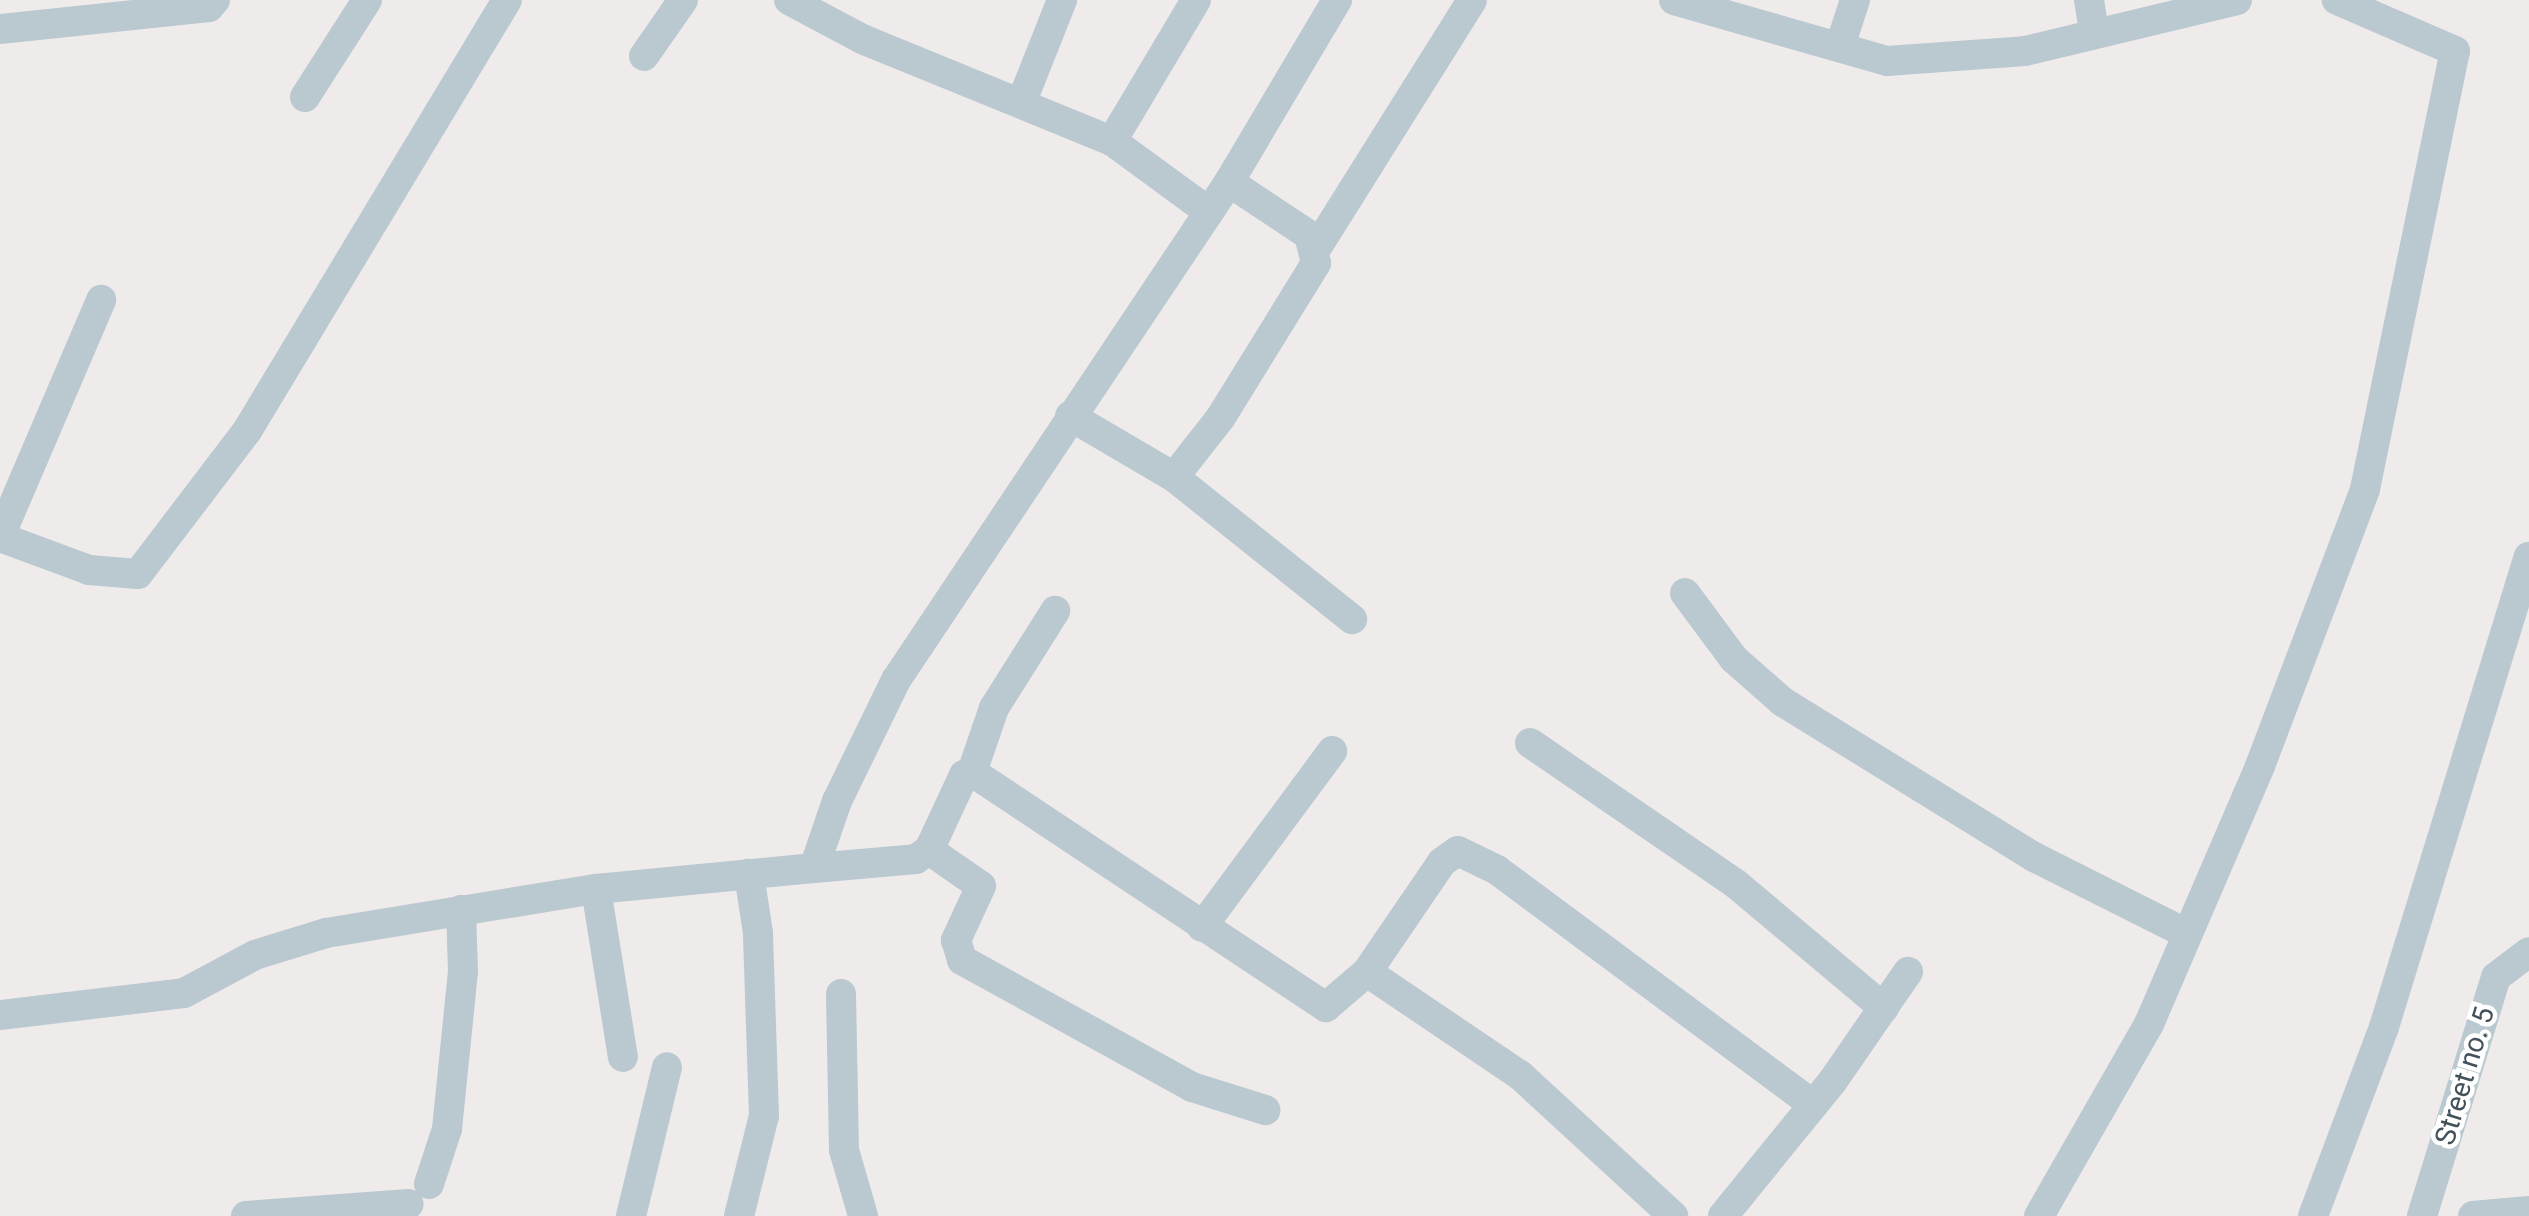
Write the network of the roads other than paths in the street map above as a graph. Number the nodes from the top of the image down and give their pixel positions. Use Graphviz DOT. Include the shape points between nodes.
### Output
graph roads {
  1 [pos="215,0"];
  2 [pos="368,0"];
  3 [pos="507,0"];
  4 [pos="683,0"];
  5 [pos="789,0"];
  6 [pos="1062,0"];
  7 [pos="1196,0"];
  8 [pos="1336,0"];
  9 [pos="1472,0"];
  10 [pos="1674,0"];
  11 [pos="1856,0"];
  12 [pos="2089,0"];
  13 [pos="2337,0"];
  14 [pos="2220,2"];
  15 [pos="825,10"];
  16 [pos="0,29"];
  17 [pos="2094,33"];
  18 [pos="1841,44"];
  19 [pos="644,56"];
  20 [pos="305,97"];
  21 [pos="1022,102"];
  22 [pos="1112,141"];
  23 [pos="1229,182"];
  24 [pos="1209,212"];
  25 [pos="1314,252"];
  26 [pos="101,300"];
  27 [pos="1070,416"];
  28 [pos="1174,476"];
  29 [pos="0,537"];
  30 [pos="2529,558"];
  31 [pos="1685,593"];
  32 [pos="1055,611"];
  33 [pos="1352,619"];
  34 [pos="1530,743"];
  35 [pos="1332,751"];
  36 [pos="972,772"];
  37 [pos="928,850"];
  38 [pos="814,868"];
  39 [pos="750,874"];
  40 [pos="596,889"];
  41 [pos="461,910"];
  42 [pos="1202,927"];
  43 [pos="2186,933"];
  44 [pos="2529,952"];
  45 [pos="1367,972"];
  46 [pos="1908,972"];
  47 [pos="841,994"];
  48 [pos="1884,1008"];
  49 [pos="0,1015"];
  50 [pos="623,1057"];
  51 [pos="668,1067"];
  52 [pos="1813,1105"];
  53 [pos="1265,1110"];
  54 [pos="2529,1211"];
  55 [pos="246,1216"];
  56 [pos="631,1216"];
  57 [pos="739,1216"];
  58 [pos="864,1216"];
  59 [pos="1672,1216"];
  60 [pos="1723,1216"];
  61 [pos="2039,1216"];
  62 [pos="2313,1216"];
  63 [pos="2422,1216"];
  64 [pos="2473,1216"];
  1 -- 16 [label="street" via="210,7"];
  2 -- 20 [label="street"];
  3 -- 29 [label="street" via="246,431 138,574 90,570"];
  4 -- 19 [label="street"];
  5 -- 15 [label="street"];
  6 -- 21 [label="street"];
  7 -- 22 [label="street"];
  8 -- 23 [label="street"];
  9 -- 25 [label="street"];
  10 -- 18 [label="street"];
  11 -- 18 [label="street"];
  12 -- 17 [label="street"];
  13 -- 43 [label="street" via="2455,51 2365,489 2260,766"];
  14 -- 17 [label="street"];
  15 -- 21 [label="street"];
  17 -- 18 [label="street" via="2024,51 1887,61"];
  21 -- 22 [label="street"];
  22 -- 24 [label="street"];
  23 -- 24 [label="street"];
  23 -- 25 [label="street" via="1309,235"];
  24 -- 27 [label="street"];
  25 -- 28 [label="street" via="1316,263 1263,350"];
  26 -- 29 [label="street"];
  27 -- 28 [label="street"];
  27 -- 38 [label="street" via="896,680 836,802"];
  28 -- 33 [label="street"];
  30 -- 62 [label="street" via="2384,1028"];
  31 -- 43 [label="street" via="1734,658 1783,702 2034,857"];
  32 -- 36 [label="street" via="994,708"];
  34 -- 48 [label="street" via="1736,884"];
  35 -- 42 [label="street"];
  36 -- 37 [label="street" via="964,775"];
  36 -- 42 [label="street"];
  37 -- 38 [label="street" via="916,859"];
  37 -- 53 [label="street" via="981,886 956,940 962,960 1192,1088"];
  38 -- 39 [label="street"];
  39 -- 40 [label="street"];
  39 -- 57 [label="street" via="764,1116"];
  40 -- 41 [label="street"];
  40 -- 50 [label="street"];
  41 -- 49 [label="street" via="308,939 255,955 184,992"];
  41 -- 55 [label="street" via="463,972 447,1129 419,1194"];
  42 -- 45 [label="street" via="1315,1004 1336,1002"];
  43 -- 61 [label="street" via="2128,1067"];
  44 -- 63 [label="street, Street no. 5" via="2496,977"];
  45 -- 52 [label="street" via="1442,862 1458,850 1473,854"];
  45 -- 59 [label="street" via="1520,1076"];
  46 -- 48 [label="street"];
  47 -- 58 [label="street" via="844,1150"];
  48 -- 52 [label="street"];
  51 -- 56 [label="street"];
  52 -- 60 [label="street"];
  54 -- 64 [label="street"];
}
